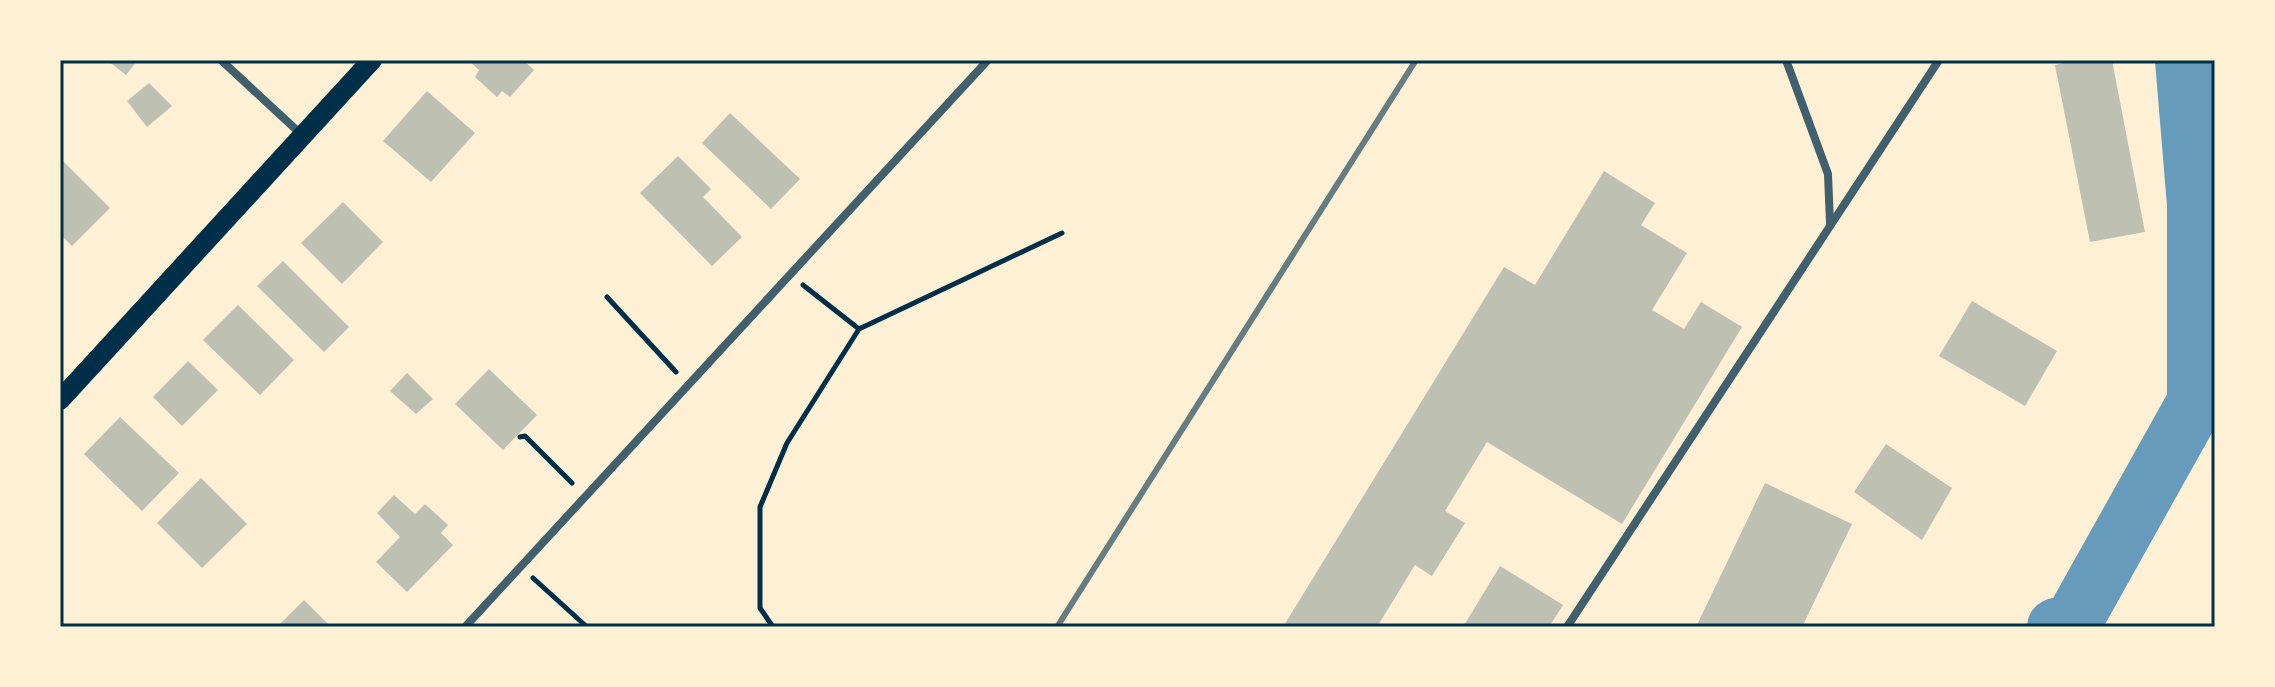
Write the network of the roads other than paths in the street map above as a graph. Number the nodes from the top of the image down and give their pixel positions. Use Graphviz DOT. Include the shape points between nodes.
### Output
graph roads {
  1 [pos="221,60"];
  2 [pos="372,60"];
  3 [pos="988,60"];
  4 [pos="1786,60"];
  5 [pos="1939,60"];
  6 [pos="303,136"];
  7 [pos="1829,227"];
  8 [pos="60,400"];
  9 [pos="465,627"];
  10 [pos="1567,627"];
  1 -- 6 [label="street"];
  2 -- 6 [label="main road"];
  3 -- 9 [label="street"];
  4 -- 7 [label="street" via="1828,174"];
  5 -- 7 [label="street"];
  6 -- 8 [label="main road"];
  7 -- 10 [label="street"];
}
